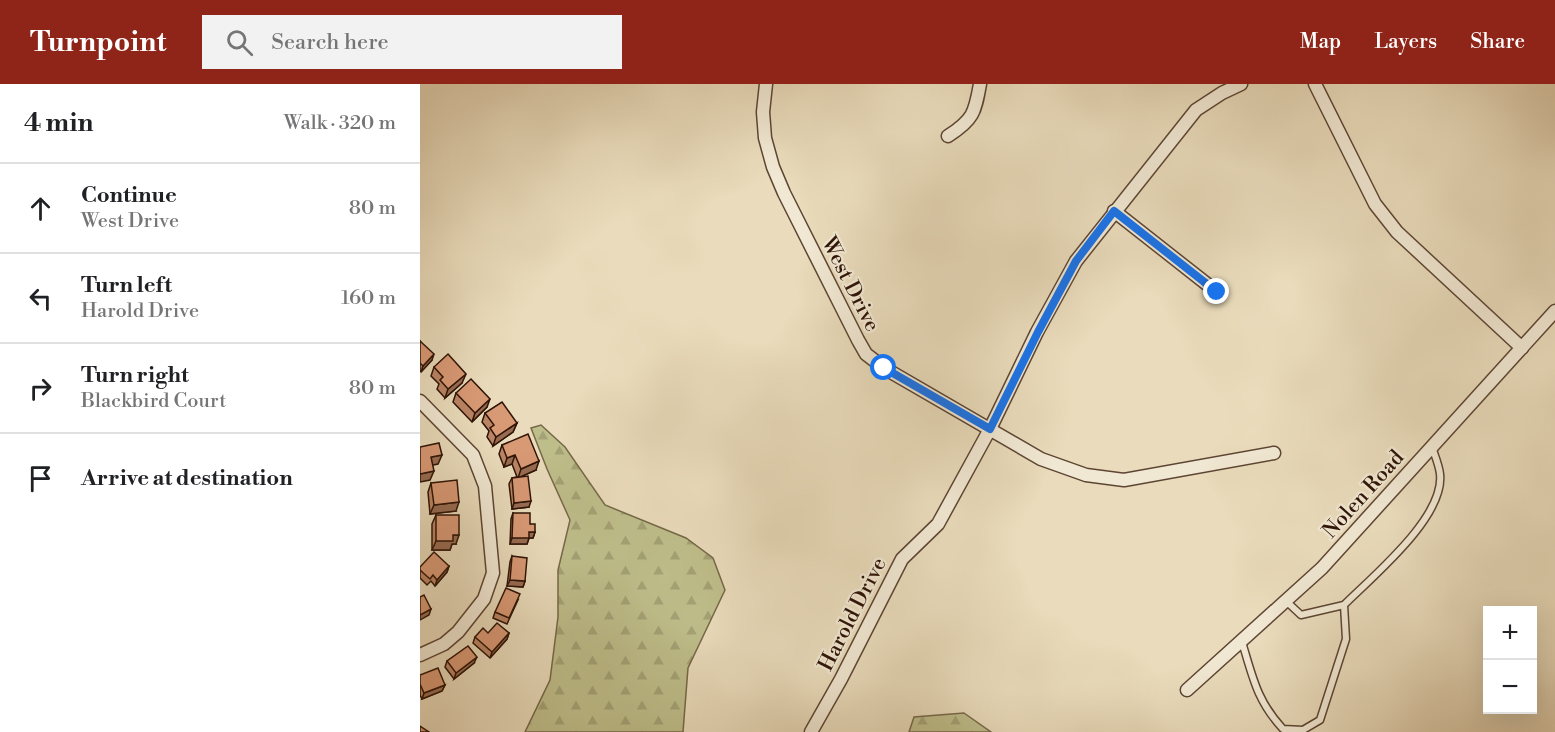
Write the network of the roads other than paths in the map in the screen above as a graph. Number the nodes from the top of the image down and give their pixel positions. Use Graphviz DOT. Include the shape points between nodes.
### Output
graph roads {
  1 [pos="766,84"];
  2 [pos="980,84"];
  3 [pos="1241,84"];
  4 [pos="1315,84"];
  5 [pos="948,136"];
  6 [pos="1114,211"];
  7 [pos="1217,292"];
  8 [pos="1555,311"];
  9 [pos="1522,348"];
  10 [pos="420,401"];
  11 [pos="990,429"];
  12 [pos="1432,447"];
  13 [pos="1274,453"];
  14 [pos="1286,601"];
  15 [pos="1344,605"];
  16 [pos="1241,641"];
  17 [pos="420,654"];
  18 [pos="1187,690"];
  19 [pos="811,732"];
  1 -- 11 [label="street, West Drive" via="765,138 774,167 866,354"];
  2 -- 5 [label="street" via="977,105 967,124"];
  3 -- 6 [label="street, Harold Drive" via="1196,110"];
  4 -- 9 [label="street" via="1382,215"];
  6 -- 7 [label="street"];
  6 -- 11 [label="street, Harold Drive" via="1076,261"];
  8 -- 9 [label="street, Nolen Road"];
  9 -- 12 [label="street, Nolen Road"];
  10 -- 17 [label="street" via="473,455 485,486 493,573 484,598 458,632 444,644"];
  11 -- 13 [label="street, West Drive" via="1068,470 1124,480"];
  11 -- 19 [label="street, Harold Drive" via="938,524 902,559"];
  12 -- 14 [label="street, Nolen Road" via="1322,568"];
  12 -- 15 [label="lane" via="1441,475 1437,498 1427,517 1401,549"];
  14 -- 15 [label="lane" via="1301,615"];
  14 -- 16 [label="street, Nolen Road"];
  15 -- 16 [label="lane" via="1346,639 1320,720 1303,730 1283,729 1269,713 1257,693"];
  16 -- 18 [label="street, Nolen Road"];
}
